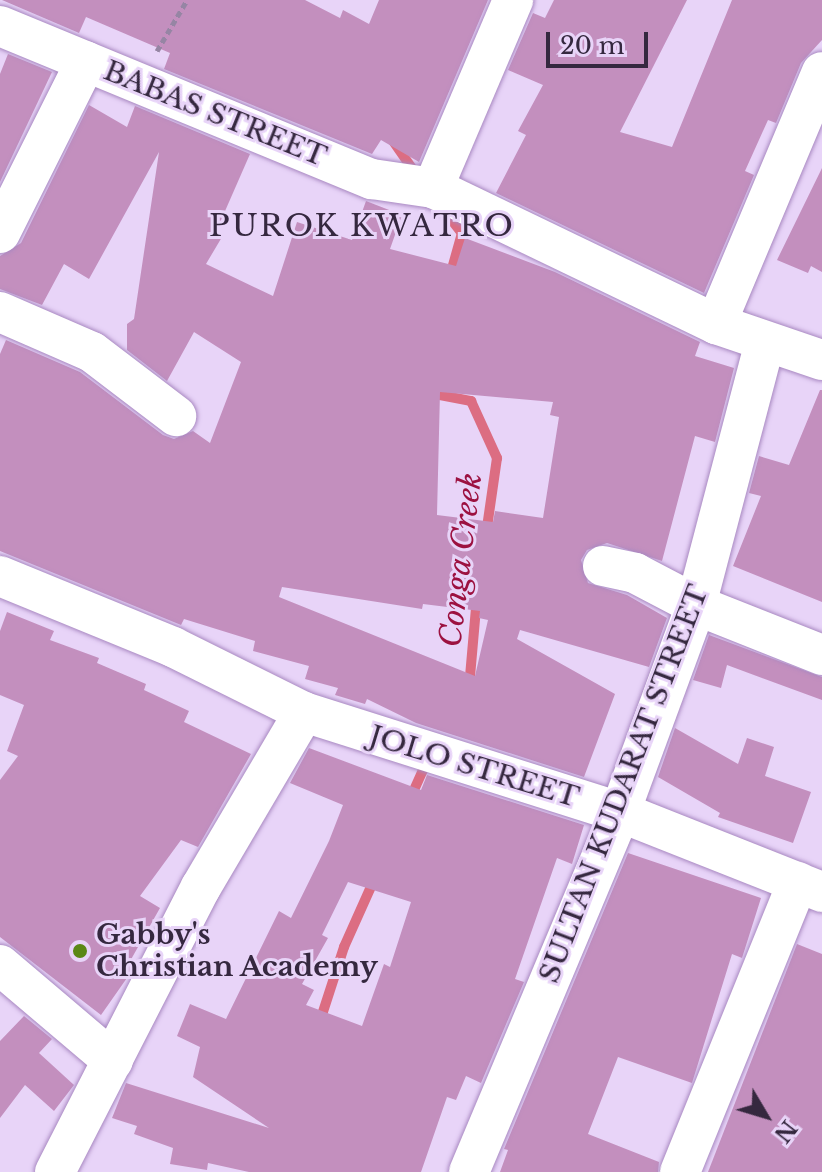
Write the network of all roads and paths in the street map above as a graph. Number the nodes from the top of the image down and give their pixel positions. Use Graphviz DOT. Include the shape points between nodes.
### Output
graph roads {
  1 [pos="513,0"];
  2 [pos="186,1"];
  3 [pos="0,26"];
  4 [pos="86,61"];
  5 [pos="822,72"];
  6 [pos="139,83"];
  7 [pos="423,187"];
  8 [pos="0,233"];
  9 [pos="0,312"];
  10 [pos="716,324"];
  11 [pos="765,342"];
  12 [pos="822,360"];
  13 [pos="176,416"];
  14 [pos="603,566"];
  15 [pos="0,576"];
  16 [pos="696,605"];
  17 [pos="822,655"];
  18 [pos="304,712"];
  19 [pos="620,812"];
  20 [pos="810,887"];
  21 [pos="0,965"];
  22 [pos="113,1061"];
  23 [pos="55,1172"];
  24 [pos="469,1172"];
  25 [pos="680,1172"];
  1 -- 7 [label="street"];
  2 -- 6 [label="path"];
  3 -- 4 [label="street, BABAS STREET"];
  4 -- 6 [label="street, BABAS STREET"];
  4 -- 8 [label="street"];
  5 -- 10 [label="street"];
  6 -- 7 [label="street, BABAS STREET" via="372,179"];
  7 -- 10 [label="street, BABAS STREET"];
  9 -- 13 [label="street" via="92,352"];
  10 -- 11 [label="street, BABAS STREET"];
  11 -- 12 [label="street, BABAS STREET"];
  11 -- 16 [label="street, SULTAN KUDARAT STREET"];
  14 -- 16 [label="street" via="635,573"];
  15 -- 18 [label="street, JOLO STREET" via="173,647"];
  16 -- 17 [label="street"];
  16 -- 19 [label="street, SULTAN KUDARAT STREET"];
  18 -- 19 [label="street, JOLO STREET"];
  18 -- 22 [label="street" via="201,887"];
  19 -- 20 [label="street, JOLO STREET"];
  19 -- 24 [label="street, SULTAN KUDARAT STREET"];
  20 -- 25 [label="street"];
  21 -- 22 [label="street"];
  22 -- 23 [label="street"];
}
